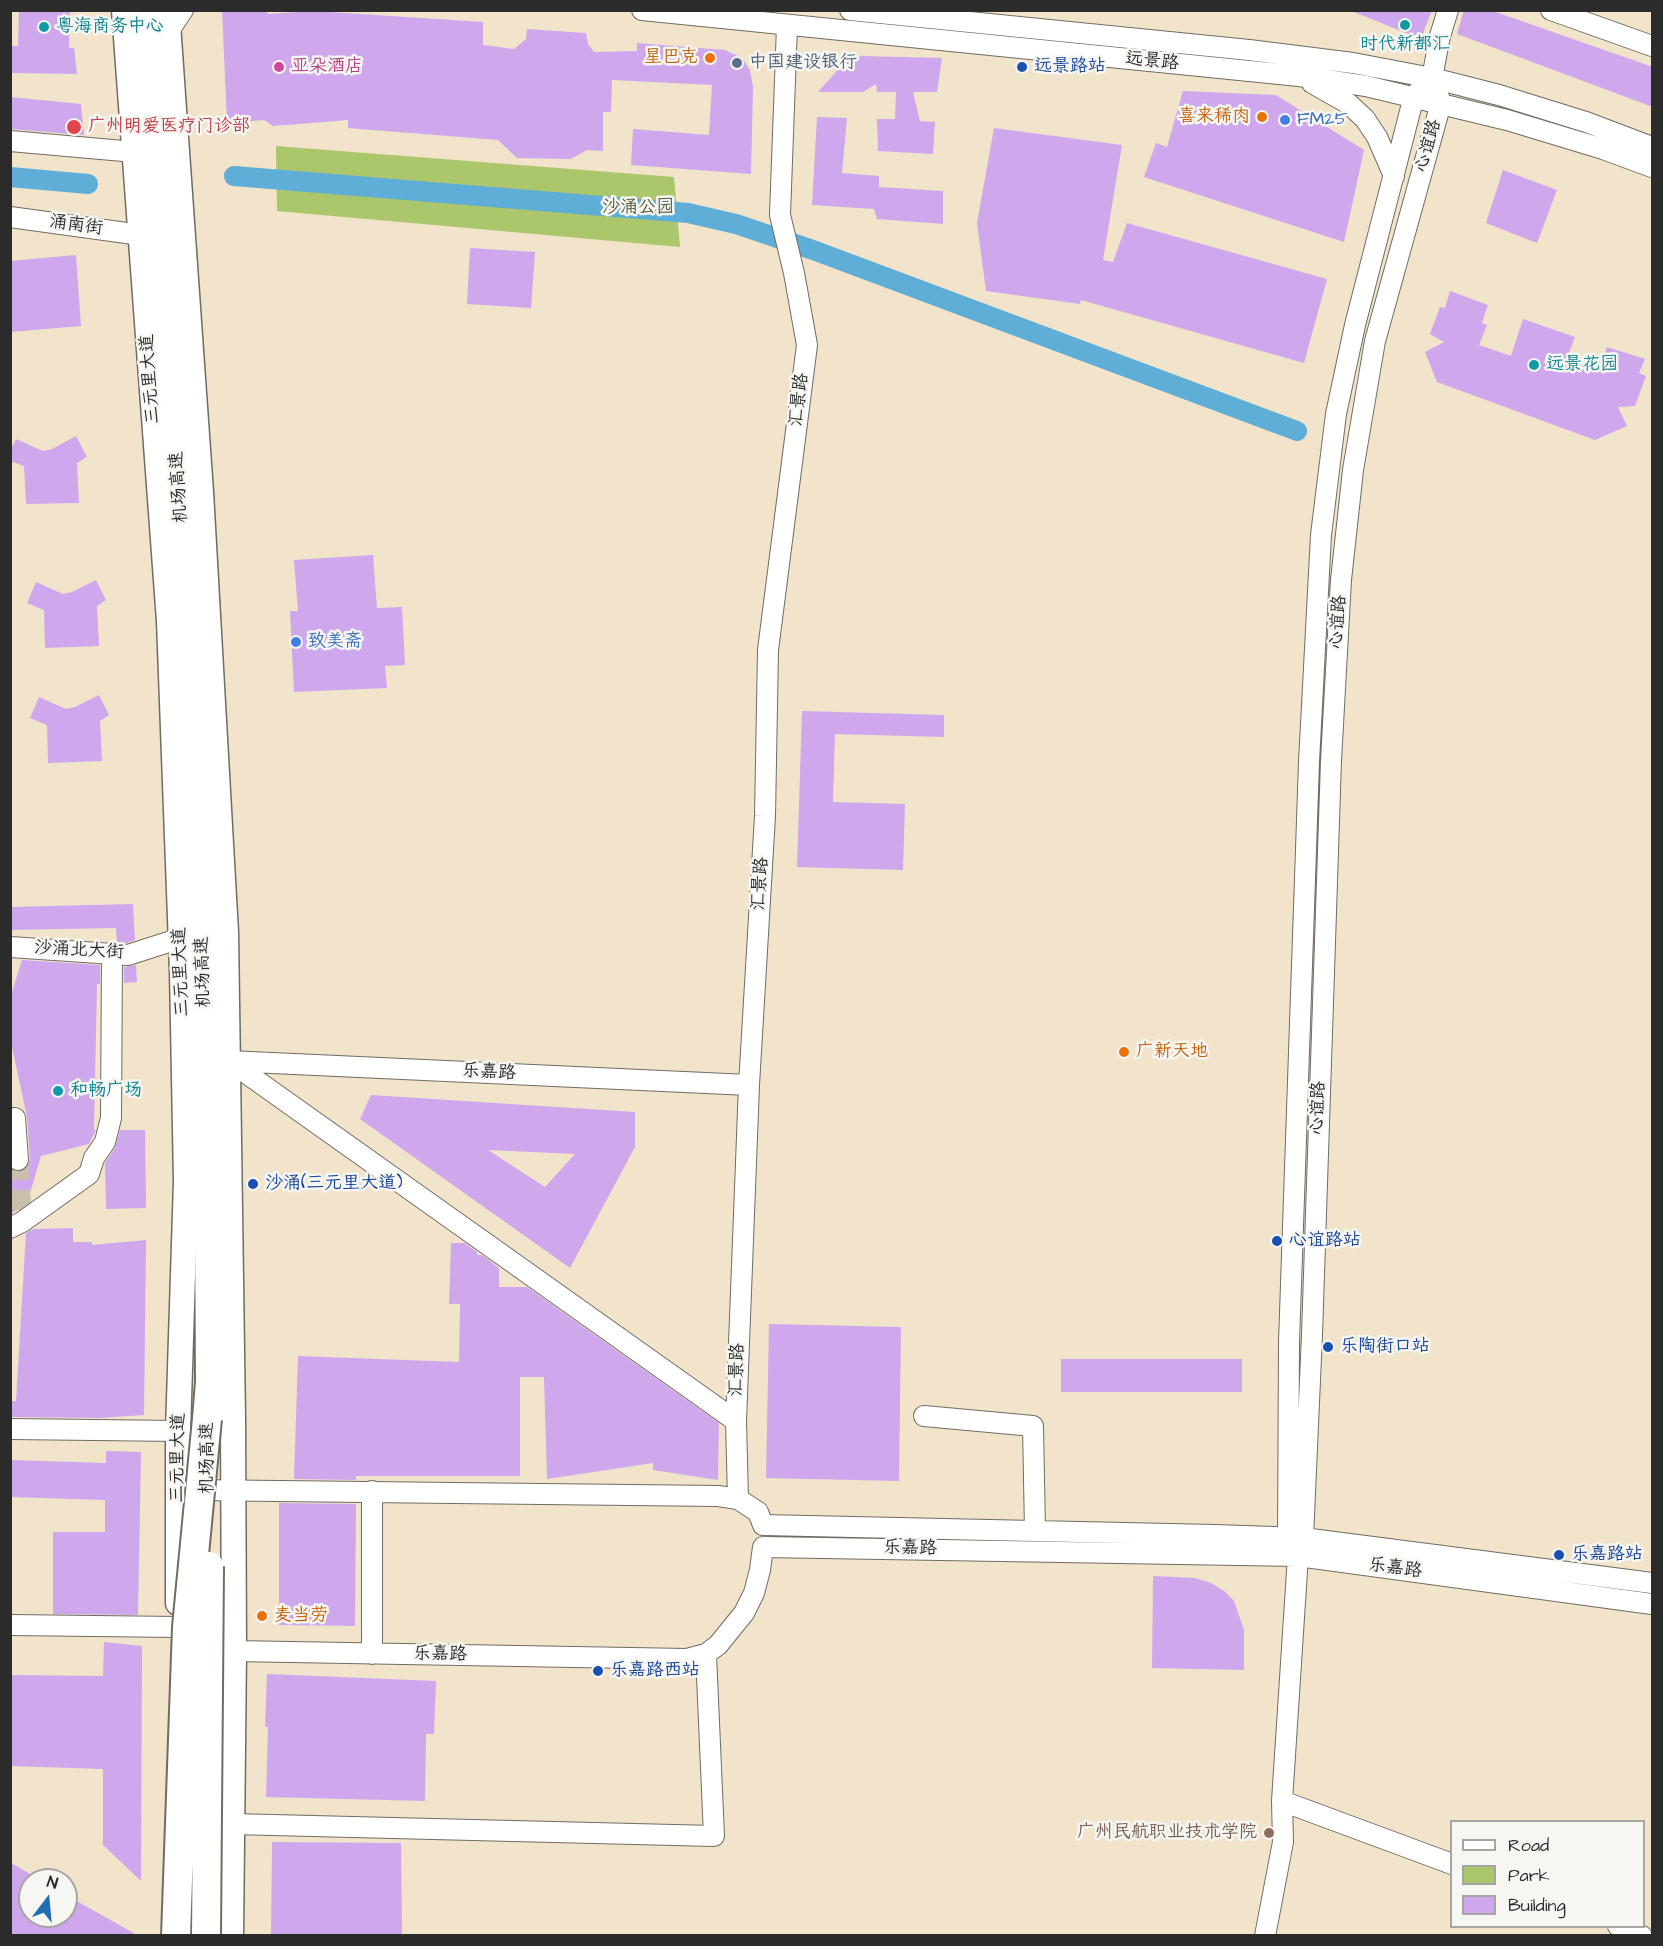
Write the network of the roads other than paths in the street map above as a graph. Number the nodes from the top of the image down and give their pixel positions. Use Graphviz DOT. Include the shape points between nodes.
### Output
graph roads {
  1 [pos="124,10"];
  2 [pos="147,10"];
  3 [pos="183,10"];
  4 [pos="642,10"];
  5 [pos="850,10"];
  6 [pos="1448,10"];
  7 [pos="1551,10"];
  8 [pos="917,14"];
  9 [pos="168,21"];
  10 [pos="787,26"];
  11 [pos="1653,46"];
  12 [pos="1299,76"];
  13 [pos="1432,78"];
  14 [pos="1414,96"];
  15 [pos="1441,103"];
  16 [pos="10,141"];
  17 [pos="1653,147"];
  18 [pos="135,152"];
  19 [pos="1653,167"];
  20 [pos="1394,176"];
  21 [pos="10,217"];
  22 [pos="141,235"];
  23 [pos="181,938"];
  24 [pos="10,947"];
  25 [pos="112,955"];
  26 [pos="229,1061"];
  27 [pos="749,1085"];
  28 [pos="15,1118"];
  29 [pos="18,1160"];
  30 [pos="10,1228"];
  31 [pos="924,1416"];
  32 [pos="220,1420"];
  33 [pos="736,1420"];
  34 [pos="179,1427"];
  35 [pos="10,1429"];
  36 [pos="178,1490"];
  37 [pos="233,1490"];
  38 [pos="372,1491"];
  39 [pos="738,1499"];
  40 [pos="763,1526"];
  41 [pos="1035,1531"];
  42 [pos="1297,1544"];
  43 [pos="763,1547"];
  44 [pos="1653,1583"];
  45 [pos="1653,1604"];
  46 [pos="10,1625"];
  47 [pos="178,1627"];
  48 [pos="234,1651"];
  49 [pos="372,1654"];
  50 [pos="706,1654"];
  51 [pos="1281,1801"];
  52 [pos="232,1824"];
  53 [pos="1450,1863"];
  54 [pos="1623,1928"];
  55 [pos="176,1935"];
  56 [pos="183,1935"];
  57 [pos="206,1935"];
  58 [pos="231,1935"];
  59 [pos="1265,1935"];
  60 [pos="1642,1935"];
  1 -- 18 [label="main road, 三元里大道"];
  2 -- 32 [label="highway, 机场高速" via="183,536 203,932 210,1382"];
  3 -- 9 [label="street"];
  4 -- 10 [label="street, 远景路"];
  5 -- 8 [label="street, 远景路"];
  6 -- 13 [label="street"];
  7 -- 11 [label="street"];
  8 -- 13 [label="street, 远景路" via="1289,54"];
  9 -- 26 [label="main road" via="210,642"];
  10 -- 12 [label="street, 远景路"];
  10 -- 27 [label="street, 汇景路" via="780,215 807,345 768,650 765,816"];
  12 -- 14 [label="street, 远景路"];
  12 -- 20 [label="street" via="1331,92 1365,119"];
  13 -- 14 [label="street, 心谊路"];
  13 -- 15 [label="street, 心谊路"];
  13 -- 17 [label="street, 远景路" via="1528,103"];
  14 -- 15 [label="street, 远景路"];
  14 -- 20 [label="street, 心谊路"];
  15 -- 19 [label="street, 远景路" via="1553,133"];
  15 -- 42 [label="street, 心谊路" via="1365,388 1341,580 1331,761 1312,1335"];
  16 -- 18 [label="street"];
  18 -- 22 [label="main road, 三元里大道"];
  20 -- 42 [label="street, 心谊路" via="1346,361 1322,535 1308,762 1288,1342"];
  21 -- 22 [label="street, 涌南街"];
  22 -- 23 [label="main road, 三元里大道" via="169,621"];
  23 -- 25 [label="street, 沙涌北大街" via="128,956"];
  23 -- 34 [label="main road, 三元里大道" via="186,1181"];
  24 -- 25 [label="street, 沙涌北大街"];
  25 -- 30 [label="street" via="111,1118 105,1142 88,1174"];
  26 -- 27 [label="street, 乐嘉路"];
  26 -- 32 [label="main road"];
  26 -- 33 [label="street"];
  27 -- 33 [label="street, 汇景路"];
  28 -- 29 [label="street"];
  31 -- 41 [label="street" via="1033,1426"];
  32 -- 34 [label="street" via="222,1436 213,1438 196,1438"];
  32 -- 37 [label="main road"];
  32 -- 55 [label="highway, bridge" via="187,1627"];
  32 -- 57 [label="highway, 机场高速, bridge" via="209,1630"];
  33 -- 39 [label="street, 汇景路"];
  34 -- 35 [label="street"];
  34 -- 36 [label="main road, 三元里大道"];
  36 -- 37 [label="street"];
  36 -- 47 [label="main road, 三元里大道"];
  37 -- 38 [label="street"];
  37 -- 48 [label="main road"];
  38 -- 39 [label="street"];
  38 -- 49 [label="street"];
  39 -- 40 [label="street" via="758,1512"];
  40 -- 41 [label="street, 乐嘉路"];
  40 -- 43 [label="street"];
  41 -- 42 [label="street, 乐嘉路"];
  42 -- 43 [label="street, 乐嘉路"];
  42 -- 44 [label="street, 乐嘉路"];
  42 -- 45 [label="street, 乐嘉路"];
  42 -- 51 [label="street"];
  43 -- 50 [label="street" via="754,1593 744,1613"];
  46 -- 47 [label="street"];
  47 -- 56 [label="main road, 三元里大道"];
  48 -- 49 [label="street, 乐嘉路"];
  48 -- 52 [label="main road"];
  49 -- 50 [label="street, 乐嘉路" via="666,1660"];
  50 -- 52 [label="street" via="714,1836"];
  51 -- 53 [label="street"];
  51 -- 59 [label="street" via="1283,1842"];
  52 -- 58 [label="main road"];
  54 -- 60 [label="street"];
}
